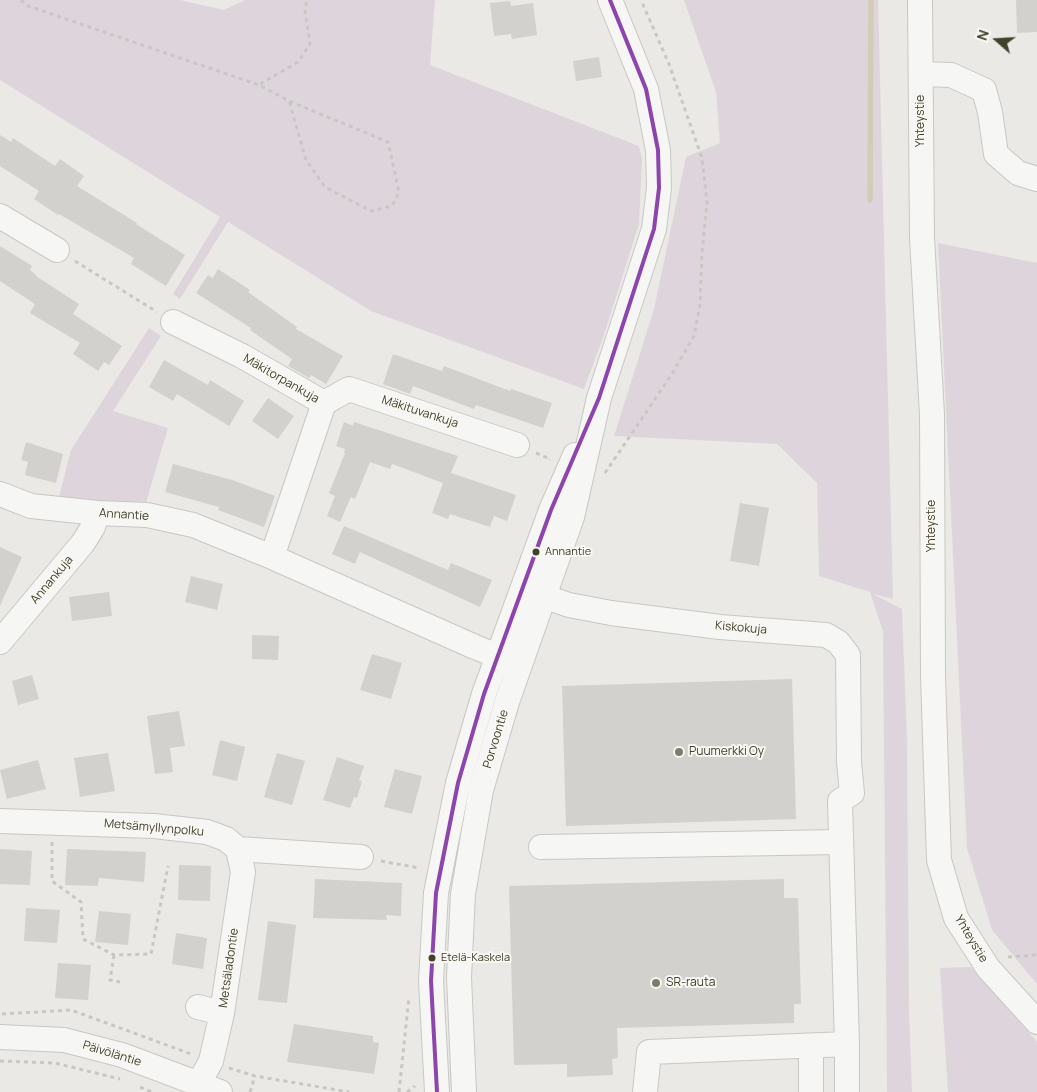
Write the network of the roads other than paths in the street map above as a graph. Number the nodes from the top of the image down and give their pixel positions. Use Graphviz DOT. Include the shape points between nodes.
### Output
graph roads {
  1 [pos="610,0"];
  2 [pos="920,0"];
  3 [pos="921,74"];
  4 [pos="1037,179"];
  5 [pos="0,216"];
  6 [pos="57,250"];
  7 [pos="173,322"];
  8 [pos="324,403"];
  9 [pos="517,445"];
  10 [pos="0,494"];
  11 [pos="97,513"];
  12 [pos="272,557"];
  13 [pos="533,592"];
  14 [pos="0,642"];
  15 [pos="497,657"];
  16 [pos="521,665"];
  17 [pos="0,821"];
  18 [pos="841,842"];
  19 [pos="541,847"];
  20 [pos="238,849"];
  21 [pos="361,857"];
  22 [pos="198,1006"];
  23 [pos="222,1013"];
  24 [pos="1037,1022"];
  25 [pos="0,1037"];
  26 [pos="846,1044"];
  27 [pos="811,1046"];
  28 [pos="209,1088"];
  29 [pos="437,1092"];
  30 [pos="464,1092"];
  31 [pos="645,1092"];
  32 [pos="811,1092"];
  33 [pos="847,1092"];
  1 -- 13 [label="street, Porvoontie" via="646,89 658,150 659,188 654,229 599,398 551,510"];
  2 -- 3 [label="street, Yhteystie"];
  3 -- 4 [label="street" via="951,75 984,90 996,154 1018,172"];
  3 -- 24 [label="street, Yhteystie" via="922,238 932,415 933,676 939,860 956,918 988,968"];
  5 -- 6 [label="street"];
  7 -- 8 [label="street, Mäkitorpankuja" via="242,356"];
  8 -- 9 [label="street, Mäkituvankuja" via="349,389"];
  8 -- 12 [label="street, Mäkitorpankuja"];
  10 -- 11 [label="street, Annantie" via="31,506"];
  11 -- 12 [label="street, Annantie" via="147,515 193,525"];
  11 -- 14 [label="street, Annankuja" via="83,544"];
  12 -- 15 [label="street, Annantie"];
  13 -- 15 [label="street, Porvoontie"];
  13 -- 16 [label="street, Porvoontie"];
  13 -- 18 [label="street, Kiskokuja" via="569,605 612,613 720,627 826,635 838,642 848,655 852,793 840,802"];
  15 -- 16 [label="street, Annantie"];
  15 -- 29 [label="street, Porvoontie" via="458,783 436,893 432,981"];
  16 -- 30 [label="street, Porvoontie" via="481,790 463,894 459,977"];
  17 -- 20 [label="street, Metsämyllynpolku" via="154,826 207,832 226,839"];
  18 -- 19 [label="street"];
  18 -- 26 [label="street"];
  20 -- 21 [label="street, Metsämyllynpolku"];
  20 -- 23 [label="street, Metsäladontie" via="243,872"];
  22 -- 23 [label="street"];
  23 -- 28 [label="street, Metsäladontie" via="211,1061"];
  25 -- 28 [label="street, Päivöläntie" via="64,1040 122,1055"];
  26 -- 27 [label="street"];
  26 -- 33 [label="street"];
  27 -- 31 [label="street" via="649,1052"];
  27 -- 32 [label="street"];
}
